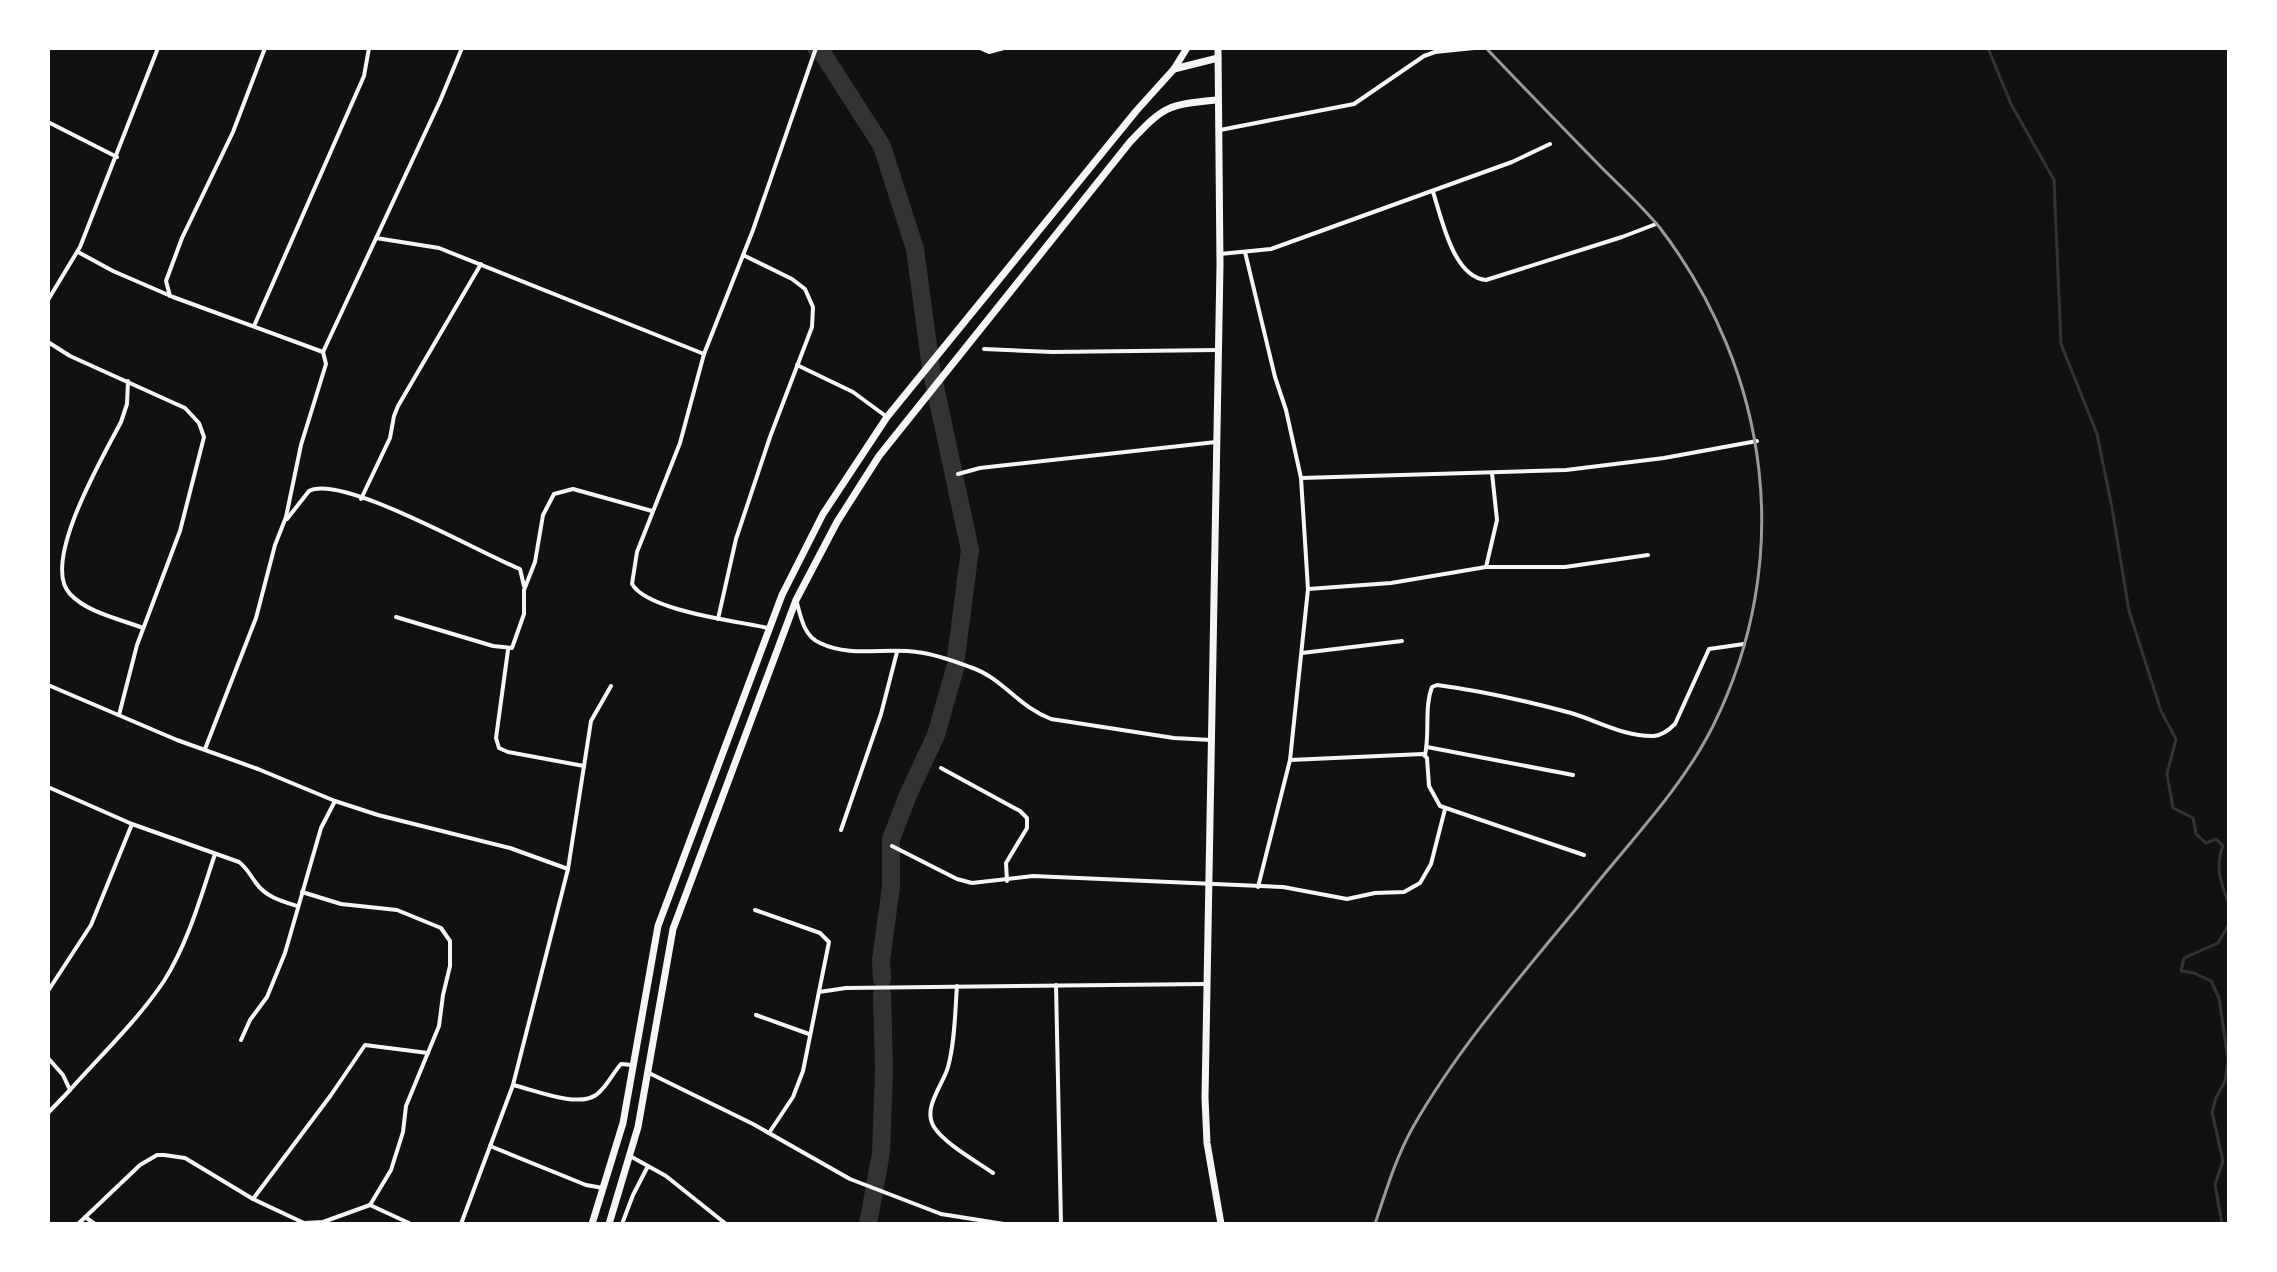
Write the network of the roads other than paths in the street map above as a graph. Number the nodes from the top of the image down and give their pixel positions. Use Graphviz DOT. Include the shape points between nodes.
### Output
graph roads {
  1 [pos="158,48"];
  2 [pos="265,48"];
  3 [pos="369,48"];
  4 [pos="462,48"];
  5 [pos="816,48"];
  6 [pos="980,48"];
  7 [pos="1004,48"];
  8 [pos="1187,48"];
  9 [pos="1218,48"];
  10 [pos="1474,48"];
  11 [pos="1218,58"];
  12 [pos="1174,69"];
  13 [pos="1217,100"];
  14 [pos="48,122"];
  15 [pos="1218,130"];
  16 [pos="1550,144"];
  17 [pos="117,157"];
  18 [pos="1433,192"];
  19 [pos="1656,224"];
  20 [pos="376,238"];
  21 [pos="78,252"];
  22 [pos="1245,252"];
  23 [pos="1220,254"];
  24 [pos="743,255"];
  25 [pos="481,264"];
  26 [pos="166,281"];
  27 [pos="152,288"];
  28 [pos="170,296"];
  29 [pos="48,300"];
  30 [pos="254,326"];
  31 [pos="48,342"];
  32 [pos="984,349"];
  33 [pos="1218,350"];
  34 [pos="323,352"];
  35 [pos="704,354"];
  36 [pos="797,365"];
  37 [pos="128,381"];
  38 [pos="887,417"];
  39 [pos="1757,441"];
  40 [pos="1216,442"];
  41 [pos="1492,473"];
  42 [pos="958,474"];
  43 [pos="1301,478"];
  44 [pos="361,499"];
  45 [pos="652,511"];
  46 [pos="283,524"];
  47 [pos="1648,555"];
  48 [pos="1486,567"];
  49 [pos="1308,589"];
  50 [pos="524,590"];
  51 [pos="782,595"];
  52 [pos="796,600"];
  53 [pos="396,617"];
  54 [pos="717,619"];
  55 [pos="143,628"];
  56 [pos="769,628"];
  57 [pos="1402,641"];
  58 [pos="1744,644"];
  59 [pos="508,650"];
  60 [pos="897,652"];
  61 [pos="1302,653"];
  62 [pos="48,685"];
  63 [pos="611,686"];
  64 [pos="119,715"];
  65 [pos="1211,740"];
  66 [pos="1427,747"];
  67 [pos="205,749"];
  68 [pos="1425,755"];
  69 [pos="1290,760"];
  70 [pos="584,766"];
  71 [pos="941,768"];
  72 [pos="1573,775"];
  73 [pos="48,787"];
  74 [pos="335,801"];
  75 [pos="1445,809"];
  76 [pos="132,824"];
  77 [pos="841,830"];
  78 [pos="892,846"];
  79 [pos="215,854"];
  80 [pos="1584,855"];
  81 [pos="568,869"];
  82 [pos="1007,881"];
  83 [pos="1208,886"];
  84 [pos="1258,887"];
  85 [pos="302,892"];
  86 [pos="297,906"];
  87 [pos="755,910"];
  88 [pos="1206,984"];
  89 [pos="1056,985"];
  90 [pos="957,986"];
  91 [pos="48,991"];
  92 [pos="819,992"];
  93 [pos="756,1015"];
  94 [pos="809,1034"];
  95 [pos="241,1040"];
  96 [pos="428,1053"];
  97 [pos="48,1058"];
  98 [pos="633,1065"];
  99 [pos="648,1072"];
  100 [pos="513,1085"];
  101 [pos="70,1090"];
  102 [pos="48,1113"];
  103 [pos="769,1133"];
  104 [pos="490,1146"];
  105 [pos="630,1156"];
  106 [pos="648,1166"];
  107 [pos="993,1173"];
  108 [pos="603,1188"];
  109 [pos="253,1199"];
  110 [pos="370,1205"];
  111 [pos="85,1217"];
  112 [pos="323,1223"];
  113 [pos="78,1224"];
  114 [pos="95,1224"];
  115 [pos="411,1224"];
  116 [pos="461,1224"];
  117 [pos="592,1224"];
  118 [pos="609,1224"];
  119 [pos="622,1224"];
  120 [pos="726,1224"];
  121 [pos="1004,1224"];
  122 [pos="1061,1224"];
  123 [pos="1221,1224"];
  1 -- 17 [label="street"];
  2 -- 26 [label="street"];
  3 -- 30 [label="street" via="364,76"];
  4 -- 20 [label="street"];
  5 -- 24 [label="street"];
  6 -- 7 [label="street"];
  8 -- 12 [label="main road"];
  9 -- 11 [label="main road"];
  10 -- 15 [label="street" via="1424,56 1354,104"];
  11 -- 12 [label="main road"];
  11 -- 13 [label="main road"];
  12 -- 38 [label="main road"];
  13 -- 15 [label="main road"];
  13 -- 52 [label="main road" via="1177,104 1148,123 879,456"];
  14 -- 17 [label="street"];
  15 -- 23 [label="main road"];
  16 -- 18 [label="street"];
  17 -- 21 [label="street"];
  18 -- 19 [label="street" via="1456,256 1478,279"];
  18 -- 22 [label="street" via="1271,249"];
  20 -- 25 [label="street" via="429,245"];
  20 -- 34 [label="street"];
  21 -- 27 [label="street"];
  21 -- 29 [label="street"];
  22 -- 23 [label="street"];
  22 -- 43 [label="street"];
  23 -- 33 [label="main road"];
  24 -- 35 [label="street"];
  24 -- 36 [label="street" via="792,279 810,298 812,327"];
  25 -- 35 [label="street"];
  25 -- 44 [label="street" via="398,406 390,438"];
  26 -- 27 [label="street"];
  26 -- 28 [label="street"];
  27 -- 28 [label="street"];
  28 -- 30 [label="street"];
  30 -- 34 [label="street"];
  31 -- 37 [label="street"];
  32 -- 33 [label="street"];
  33 -- 40 [label="main road"];
  34 -- 46 [label="street" via="326,364"];
  35 -- 45 [label="street" via="680,443"];
  36 -- 38 [label="street" via="853,392"];
  36 -- 54 [label="street" via="736,539"];
  37 -- 55 [label="street" via="185,408 204,437 180,531"];
  37 -- 55 [label="street" via="121,422 65,544 60,573 67,591 86,606"];
  38 -- 51 [label="main road" via="823,514"];
  39 -- 41 [label="street" via="1664,458"];
  40 -- 42 [label="street"];
  40 -- 65 [label="main road"];
  41 -- 43 [label="street"];
  41 -- 48 [label="street" via="1497,520"];
  43 -- 49 [label="street"];
  44 -- 46 [label="street" via="313,488"];
  44 -- 50 [label="street" via="415,517 520,569"];
  45 -- 50 [label="street" via="573,489 554,494 543,515"];
  45 -- 54 [label="street" via="637,552 633,588"];
  46 -- 67 [label="street" via="256,618"];
  47 -- 48 [label="street" via="1565,567"];
  48 -- 49 [label="street" via="1391,583"];
  49 -- 61 [label="street"];
  50 -- 59 [label="street" via="523,620"];
  51 -- 52 [label="main road"];
  51 -- 56 [label="main road"];
  52 -- 60 [label="street" via="808,634 820,643 848,651"];
  52 -- 99 [label="main road" via="673,929"];
  53 -- 59 [label="street"];
  54 -- 56 [label="street"];
  55 -- 64 [label="street"];
  56 -- 98 [label="main road" via="658,926"];
  57 -- 61 [label="street"];
  58 -- 66 [label="street" via="1709,649 1675,724 1661,735 1618,730 1525,700 1437,685 1428,699"];
  59 -- 70 [label="street" via="499,748"];
  60 -- 65 [label="street" via="918,652 980,670 1032,712 1051,719"];
  60 -- 77 [label="street"];
  61 -- 69 [label="street"];
  62 -- 64 [label="street"];
  63 -- 70 [label="street" via="591,721"];
  64 -- 67 [label="street"];
  65 -- 83 [label="main road"];
  66 -- 68 [label="street"];
  66 -- 72 [label="street"];
  67 -- 74 [label="street"];
  68 -- 69 [label="street"];
  68 -- 75 [label="street" via="1432,795"];
  69 -- 84 [label="street"];
  70 -- 81 [label="street"];
  71 -- 82 [label="street" via="1027,818 1027,828 1006,863"];
  73 -- 76 [label="street"];
  74 -- 81 [label="street"];
  74 -- 85 [label="street"];
  75 -- 80 [label="street"];
  75 -- 84 [label="street" via="1428,873 1404,892 1337,899"];
  76 -- 79 [label="street"];
  76 -- 91 [label="street" via="91,925"];
  78 -- 82 [label="street" via="965,882"];
  79 -- 86 [label="street" via="247,868 262,891"];
  79 -- 101 [label="street" via="165,978"];
  81 -- 100 [label="street"];
  82 -- 83 [label="street" via="1033,876"];
  83 -- 84 [label="street"];
  83 -- 88 [label="main road"];
  85 -- 86 [label="street"];
  85 -- 96 [label="street" via="341,904 397,910 447,933 450,966 439,1026"];
  86 -- 95 [label="street" via="267,997"];
  87 -- 92 [label="street" via="827,938"];
  88 -- 89 [label="street"];
  88 -- 123 [label="main road" via="1207,1143"];
  89 -- 90 [label="street"];
  89 -- 122 [label="street"];
  90 -- 92 [label="street"];
  90 -- 107 [label="street" via="948,1069 933,1102 932,1120 956,1147"];
  92 -- 94 [label="street"];
  93 -- 94 [label="street"];
  94 -- 103 [label="street" via="800,1080"];
  96 -- 109 [label="street" via="365,1045"];
  96 -- 110 [label="street" via="406,1106 391,1170"];
  97 -- 101 [label="street"];
  98 -- 100 [label="street" via="621,1064 595,1095 580,1101"];
  98 -- 108 [label="main road" via="623,1123"];
  99 -- 103 [label="street"];
  99 -- 105 [label="main road"];
  100 -- 104 [label="street"];
  101 -- 102 [label="street"];
  103 -- 121 [label="street" via="869,1187 941,1214"];
  104 -- 108 [label="street"];
  104 -- 116 [label="street"];
  105 -- 106 [label="street"];
  105 -- 118 [label="main road"];
  106 -- 119 [label="street"];
  106 -- 120 [label="street"];
  108 -- 117 [label="main road"];
  109 -- 111 [label="street" via="185,1158 157,1155"];
  109 -- 112 [label="street" via="304,1223"];
  110 -- 112 [label="street"];
  110 -- 115 [label="street"];
  111 -- 113 [label="street"];
  111 -- 114 [label="street"];
}
